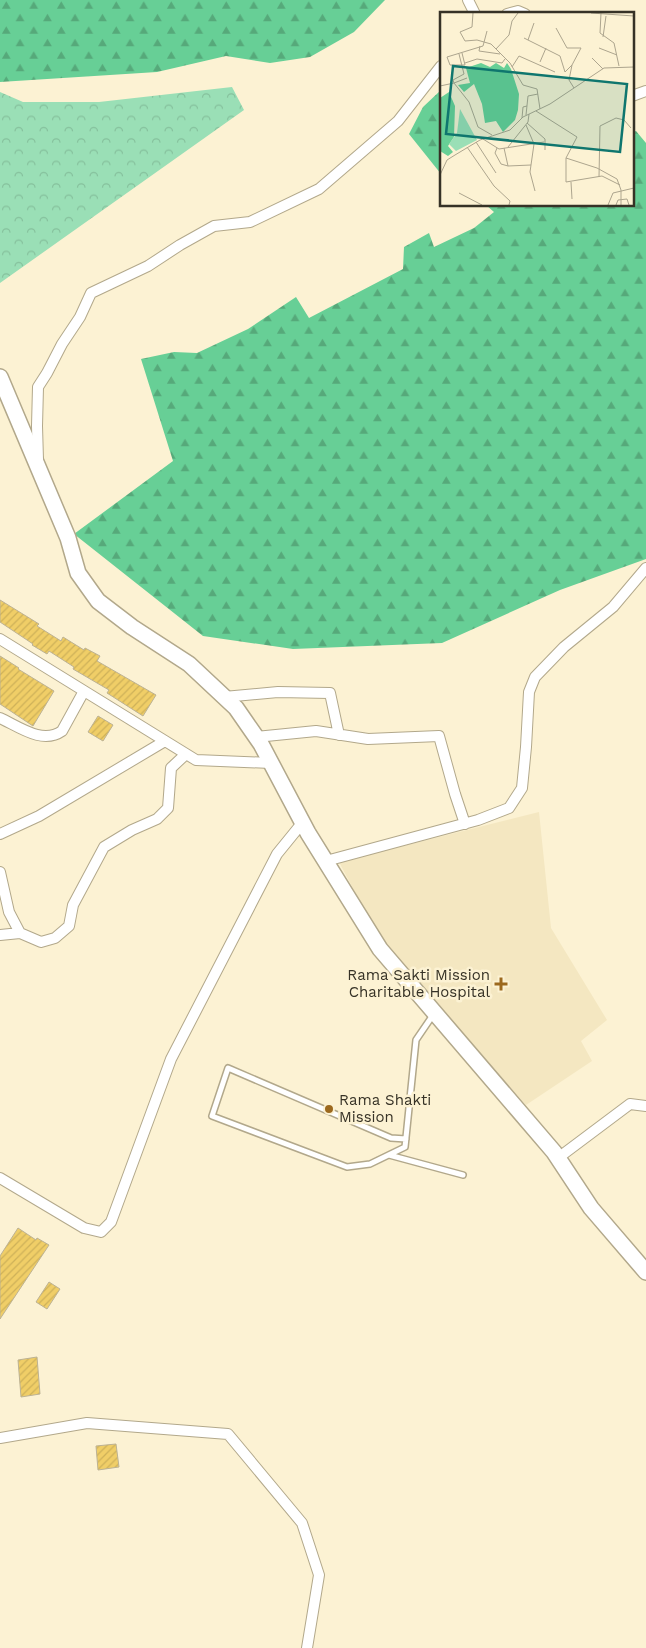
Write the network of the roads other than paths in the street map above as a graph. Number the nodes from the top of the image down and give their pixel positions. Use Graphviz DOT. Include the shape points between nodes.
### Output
graph roads {
  1 [pos="468,0"];
  2 [pos="474,12"];
  3 [pos="440,67"];
  4 [pos="0,377"];
  5 [pos="38,469"];
  6 [pos="646,568"];
  7 [pos="0,639"];
  8 [pos="84,691"];
  9 [pos="224,697"];
  10 [pos="0,718"];
  11 [pos="339,735"];
  12 [pos="256,737"];
  13 [pos="165,741"];
  14 [pos="186,754"];
  15 [pos="271,763"];
  16 [pos="303,822"];
  17 [pos="465,824"];
  18 [pos="0,834"];
  19 [pos="326,861"];
  20 [pos="0,872"];
  21 [pos="20,932"];
  22 [pos="0,935"];
  23 [pos="435,1013"];
  24 [pos="646,1106"];
  25 [pos="406,1139"];
  26 [pos="388,1155"];
  27 [pos="558,1158"];
  28 [pos="463,1175"];
  29 [pos="0,1178"];
  30 [pos="646,1272"];
  31 [pos="0,1438"];
  32 [pos="307,1648"];
  1 -- 2 [label="street"];
  3 -- 5 [label="street" via="398,121 319,189 250,222 214,226 148,266 91,293 38,387"];
  4 -- 5 [label="street"];
  5 -- 9 [label="street" via="68,538 78,573 98,601 189,664"];
  6 -- 17 [label="street" via="613,607 564,647 535,677 529,692 522,788 509,808"];
  7 -- 8 [label="street"];
  8 -- 10 [label="street" via="62,731 56,735 39,736"];
  8 -- 13 [label="street"];
  9 -- 11 [label="street" via="278,692 330,693"];
  9 -- 12 [label="street"];
  11 -- 12 [label="street" via="316,731"];
  11 -- 17 [label="street" via="368,739 439,736"];
  12 -- 15 [label="street"];
  13 -- 14 [label="street"];
  13 -- 18 [label="street" via="39,816"];
  14 -- 15 [label="street" via="196,760"];
  14 -- 21 [label="street" via="171,768 168,808 158,819 104,847 73,904 69,926 55,938 41,942"];
  15 -- 16 [label="street"];
  16 -- 19 [label="street"];
  16 -- 29 [label="street" via="277,854 171,1059 111,1222 101,1232 84,1228"];
  17 -- 19 [label="street"];
  19 -- 23 [label="street" via="380,949"];
  20 -- 21 [label="street" via="10,912"];
  21 -- 22 [label="street"];
  23 -- 25 [label="lane" via="416,1040"];
  23 -- 27 [label="street"];
  24 -- 27 [label="street" via="630,1104"];
  25 -- 26 [label="lane" via="405,1146"];
  25 -- 26 [label="lane" via="391,1138 228,1068 212,1116 347,1167 370,1164"];
  26 -- 28 [label="lane"];
  27 -- 30 [label="street" via="592,1208"];
  31 -- 32 [label="street" via="88,1423 228,1434 302,1523 319,1575"];
}
